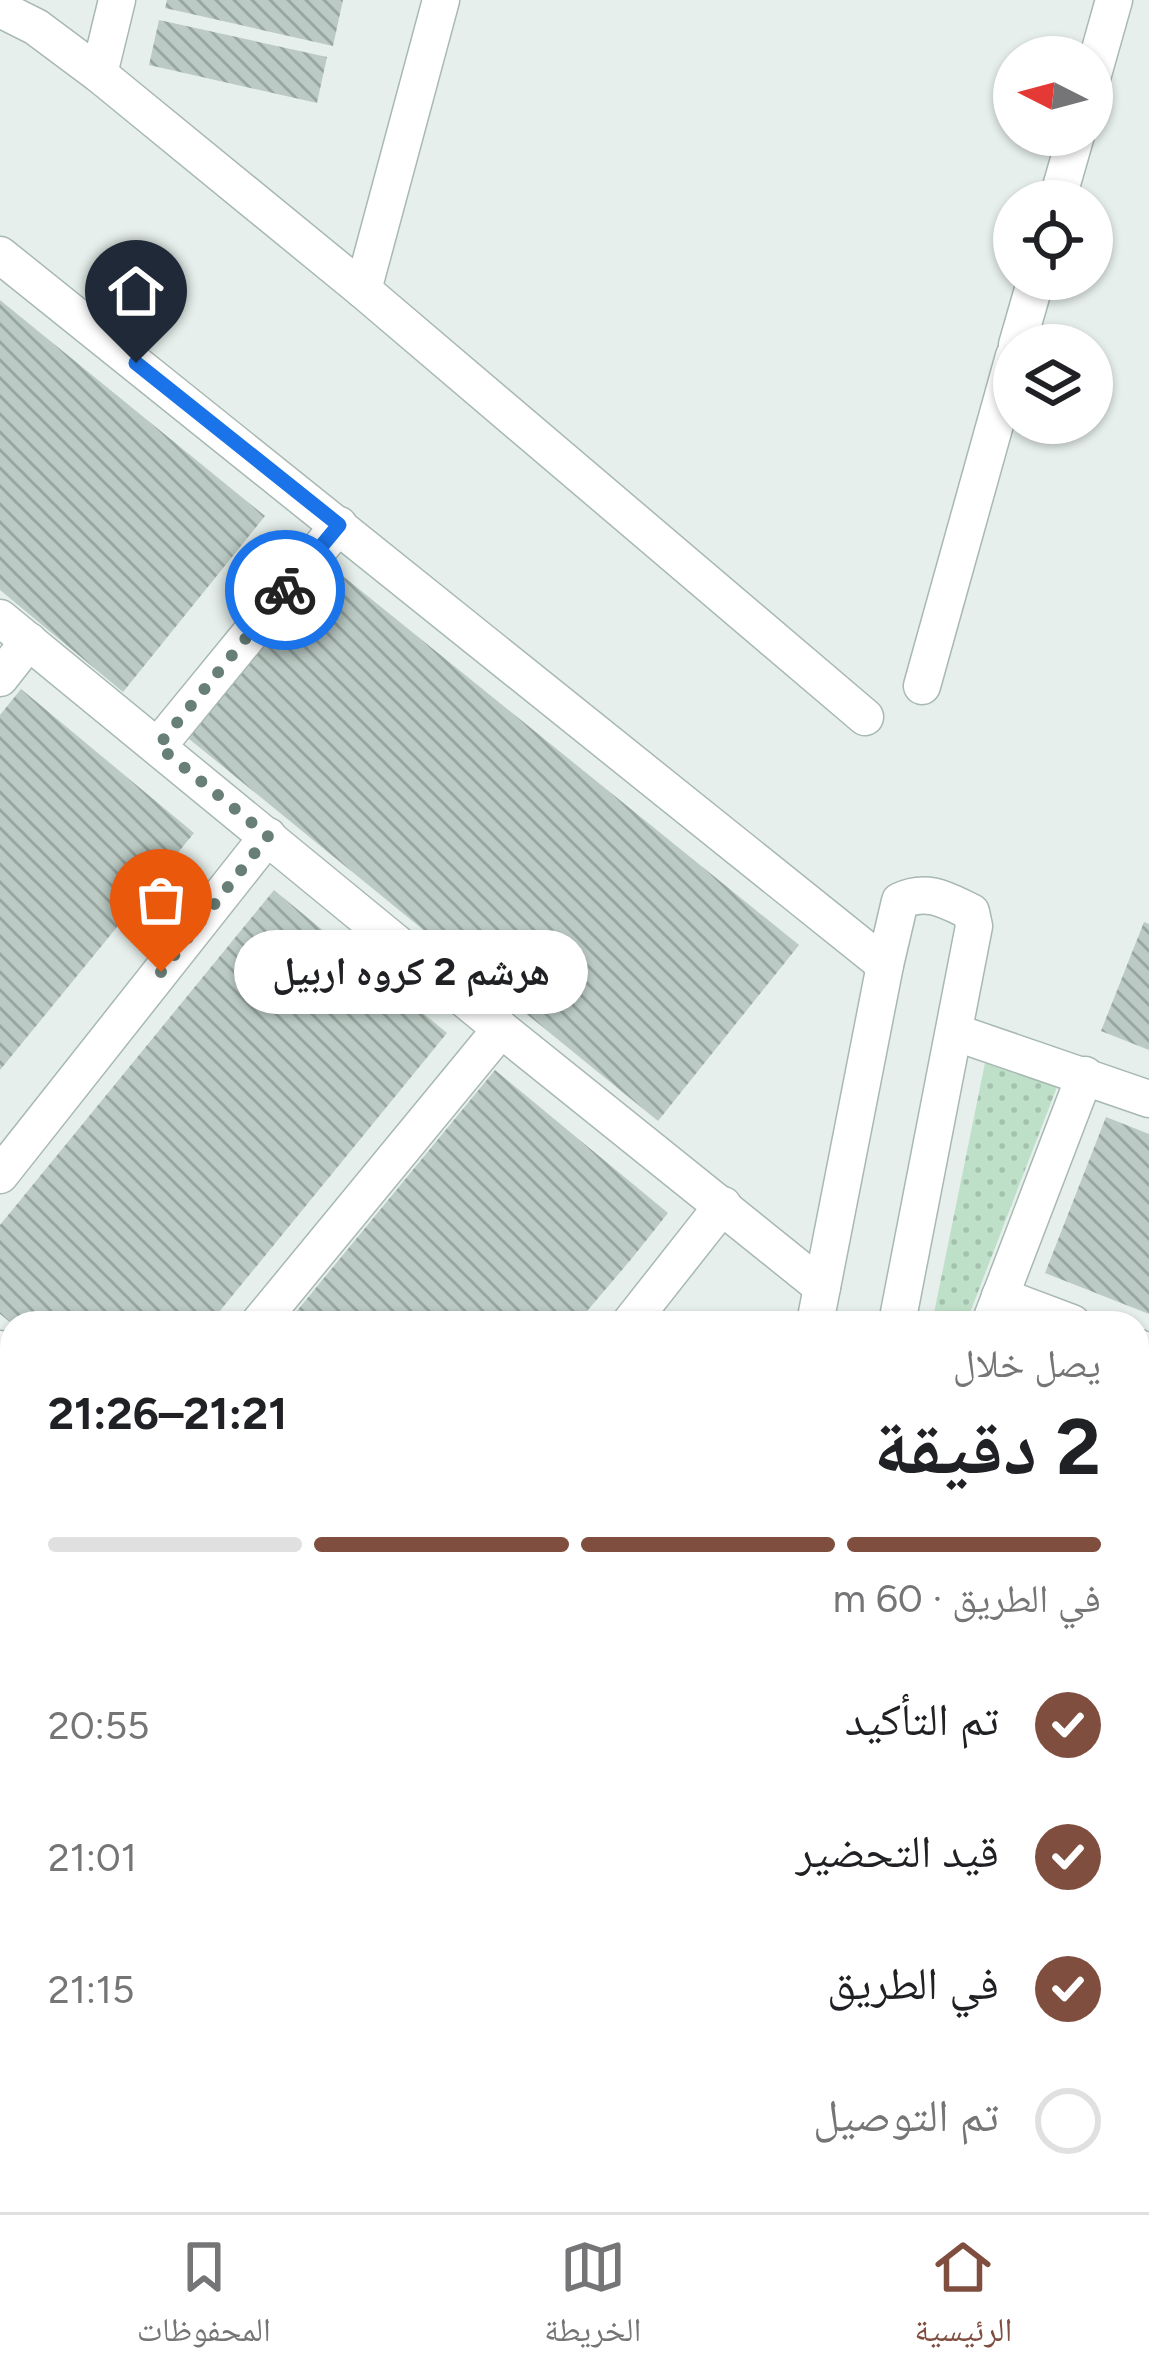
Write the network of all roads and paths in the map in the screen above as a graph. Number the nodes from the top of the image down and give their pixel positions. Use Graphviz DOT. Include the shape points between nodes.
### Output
graph roads {
  1 [pos="117,0"];
  2 [pos="441,0"];
  3 [pos="1114,0"];
  4 [pos="0,9"];
  5 [pos="39,14"];
  6 [pos="1104,36"];
  7 [pos="99,74"];
  8 [pos="0,255"];
  9 [pos="364,290"];
  10 [pos="993,431"];
  11 [pos="339,525"];
  12 [pos="14,630"];
  13 [pos="0,678"];
  14 [pos="922,686"];
  15 [pos="865,717"];
  16 [pos="158,746"];
  17 [pos="268,836"];
  18 [pos="885,965"];
  19 [pos="501,1029"];
  20 [pos="954,1032"];
  21 [pos="1085,1076"];
  22 [pos="1149,1099"];
  23 [pos="0,1175"];
  24 [pos="723,1205"];
  25 [pos="823,1287"];
  26 [pos="995,1310"];
  27 [pos="269,1311"];
  28 [pos="639,1311"];
  29 [pos="818,1311"];
  30 [pos="899,1311"];
  1 -- 7 [label="street"];
  2 -- 9 [label="street"];
  3 -- 6 [label="street"];
  4 -- 5 [label="street"];
  5 -- 7 [label="street"];
  7 -- 9 [label="street"];
  8 -- 11 [label="street"];
  9 -- 15 [label="street"];
  10 -- 14 [label="street"];
  11 -- 16 [label="street"];
  11 -- 18 [label="street"];
  12 -- 13 [label="street"];
  12 -- 16 [label="street"];
  16 -- 17 [label="street"];
  17 -- 19 [label="street"];
  17 -- 23 [label="street"];
  18 -- 20 [label="street" via="900,901 931,895 971,912"];
  18 -- 25 [label="street"];
  19 -- 24 [label="street"];
  19 -- 27 [label="street"];
  20 -- 21 [label="street"];
  20 -- 30 [label="street"];
  21 -- 22 [label="street"];
  21 -- 26 [label="street"];
  24 -- 25 [label="street"];
  24 -- 28 [label="street"];
  25 -- 29 [label="street"];
}
